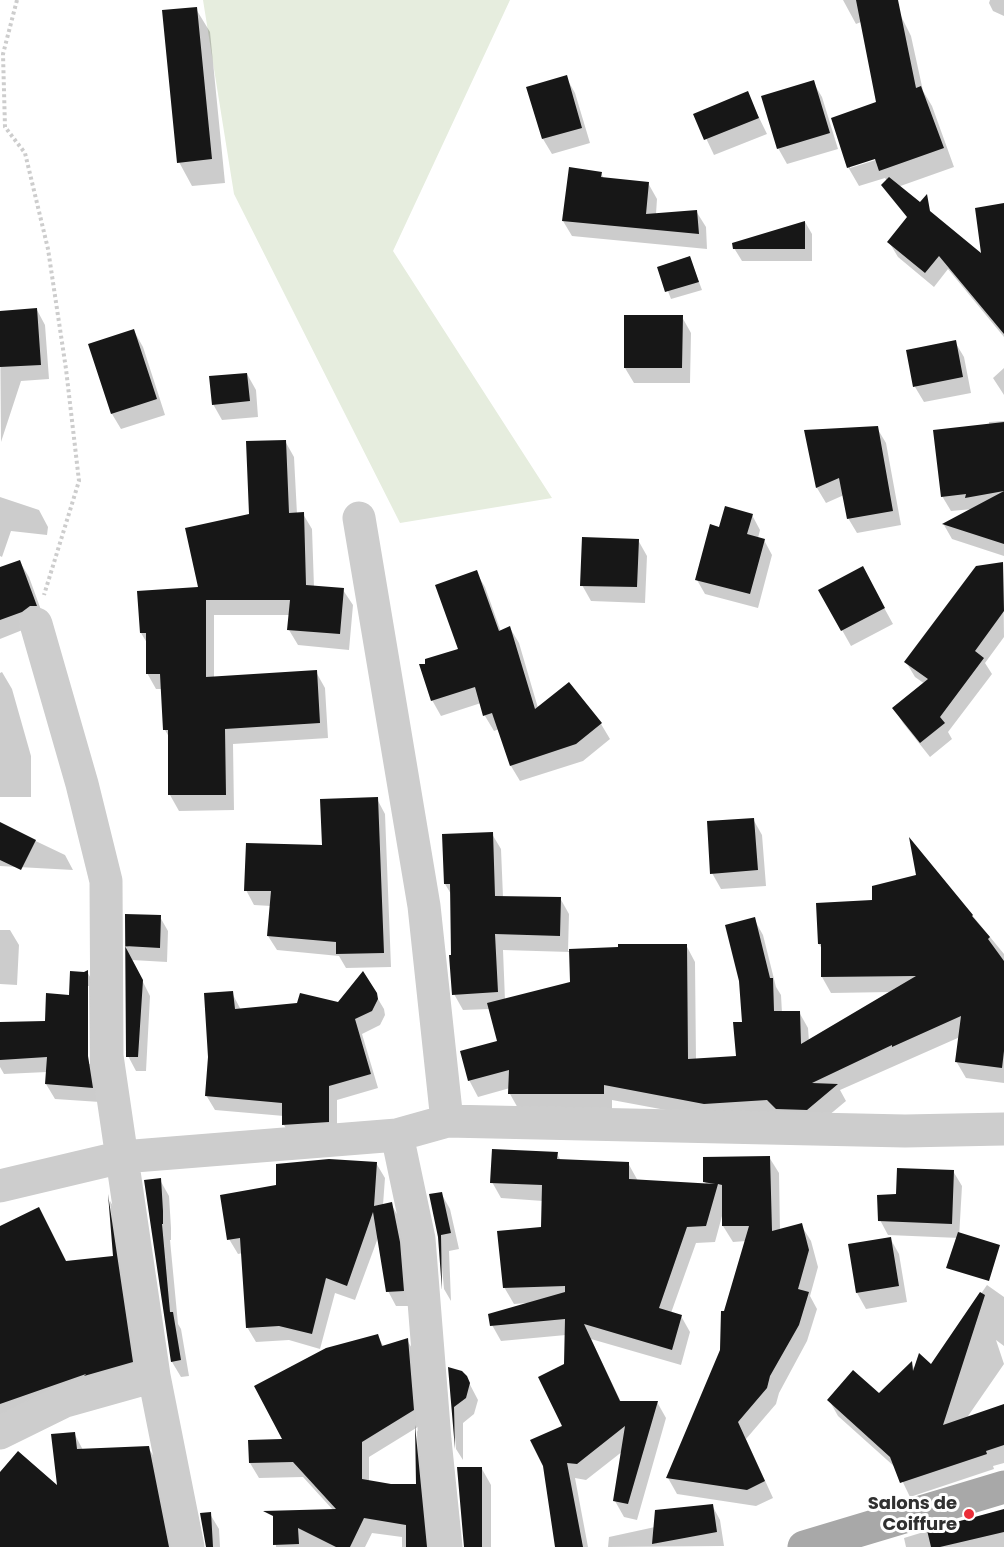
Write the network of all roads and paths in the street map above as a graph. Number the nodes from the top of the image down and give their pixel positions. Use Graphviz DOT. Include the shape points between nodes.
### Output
graph roads {
  1 [pos="17,0"];
  2 [pos="358,518"];
  3 [pos="36,624"];
  4 [pos="447,1121"];
  5 [pos="1004,1129"];
  6 [pos="397,1135"];
  7 [pos="122,1157"];
  8 [pos="0,1185"];
  9 [pos="154,1376"];
  10 [pos="0,1433"];
  11 [pos="1004,1486"];
  12 [pos="188,1547"];
  13 [pos="446,1547"];
  14 [pos="804,1547"];
  1 -- 3 [label="path" via="3,54 5,126 25,153 48,249 79,481"];
  2 -- 4 [label="street" via="424,906"];
  3 -- 7 [label="street" via="106,881 107,1056"];
  4 -- 5 [label="street" via="905,1131"];
  4 -- 6 [label="street"];
  6 -- 7 [label="street"];
  6 -- 13 [label="street" via="419,1239"];
  7 -- 8 [label="street"];
  7 -- 9 [label="street"];
  9 -- 10 [label="street" via="65,1401"];
  9 -- 12 [label="street"];
  11 -- 14 [label="main road"];
}
